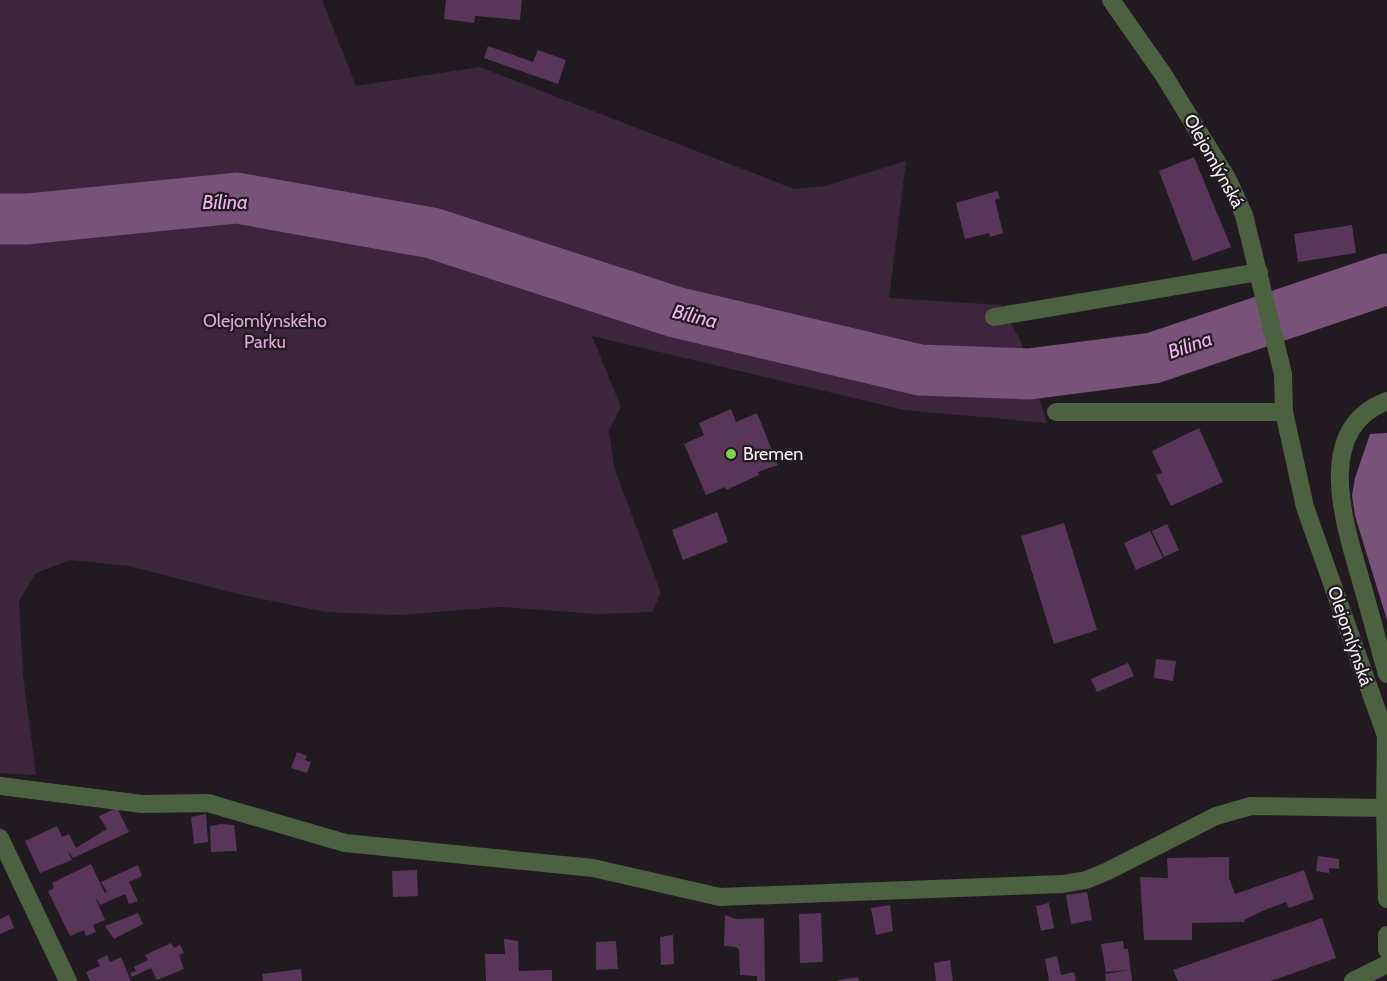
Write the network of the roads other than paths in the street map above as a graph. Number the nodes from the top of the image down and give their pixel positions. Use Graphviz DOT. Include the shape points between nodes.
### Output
graph roads {
  1 [pos="1111,0"];
  2 [pos="1259,272"];
  3 [pos="994,317"];
  4 [pos="1387,401"];
  5 [pos="1056,412"];
  6 [pos="1284,412"];
  7 [pos="1387,674"];
  8 [pos="1387,769"];
  9 [pos="0,786"];
  10 [pos="1386,808"];
  11 [pos="0,838"];
  12 [pos="1387,899"];
  13 [pos="1387,935"];
  14 [pos="1387,950"];
  15 [pos="1387,964"];
  16 [pos="68,981"];
  17 [pos="1353,981"];
  1 -- 2 [label="street, Olejomlýnská" via="1163,74 1228,180 1244,215"];
  2 -- 3 [label="street"];
  2 -- 6 [label="street, Olejomlýnská" via="1283,374"];
  4 -- 7 [label="street" via="1374,406 1353,426 1339,471 1345,525"];
  5 -- 6 [label="street"];
  6 -- 8 [label="street, Olejomlýnská" via="1305,507 1386,736"];
  8 -- 10 [label="street, Olejomlýnská"];
  9 -- 10 [label="street" via="142,804 208,803 345,843 593,868 720,897 1063,884 1108,871 1216,816 1251,806"];
  10 -- 12 [label="street, Olejomlýnská"];
  11 -- 16 [label="street"];
  13 -- 14 [label="street"];
  15 -- 17 [label="street"];
}
